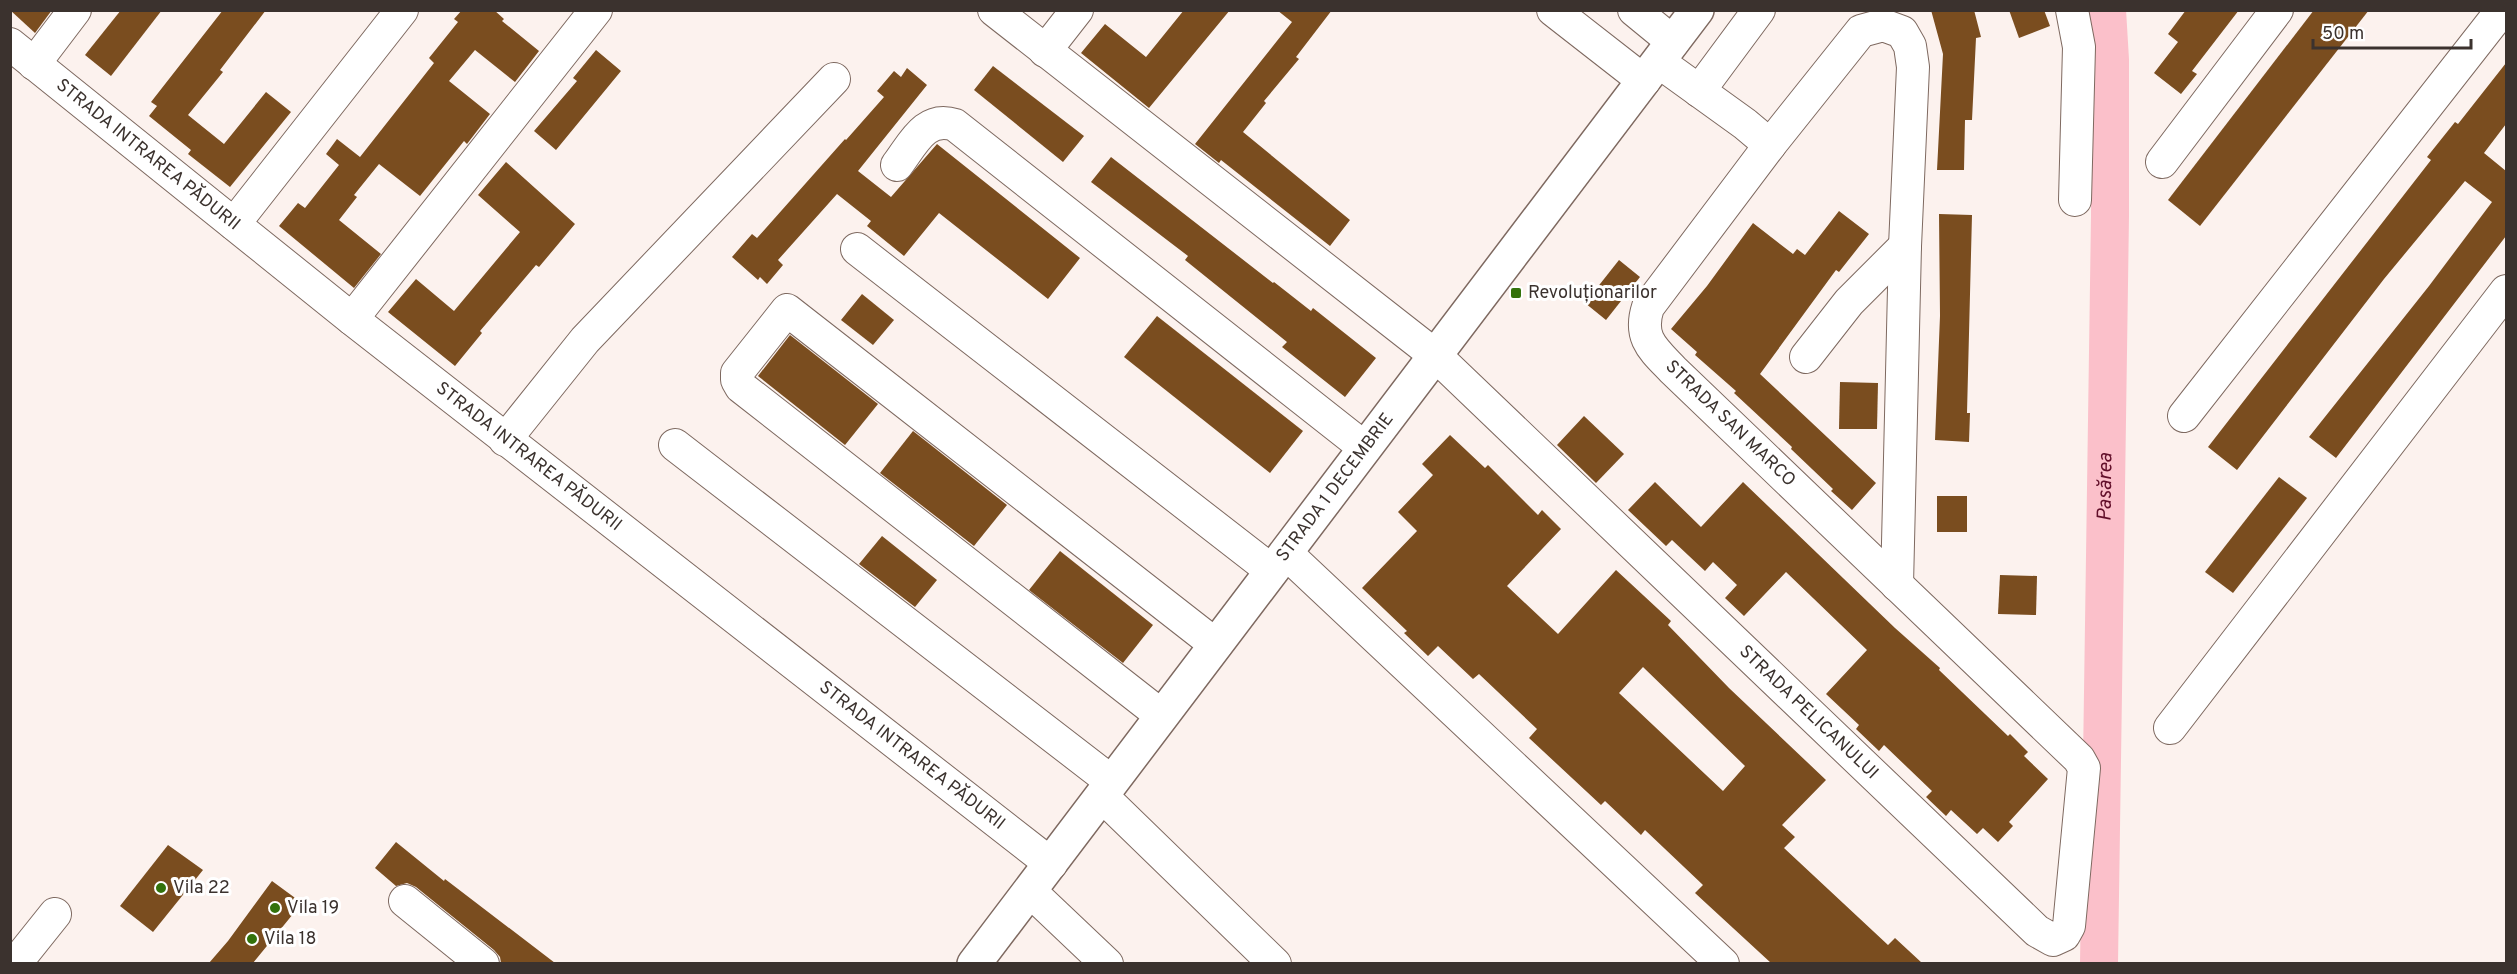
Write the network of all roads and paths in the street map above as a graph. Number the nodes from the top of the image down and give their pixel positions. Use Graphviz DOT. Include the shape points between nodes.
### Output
graph roads {
  1 [pos="75,10"];
  2 [pos="402,10"];
  3 [pos="596,10"];
  4 [pos="994,10"];
  5 [pos="1077,10"];
  6 [pos="1553,10"];
  7 [pos="1634,10"];
  8 [pos="1697,10"];
  9 [pos="1759,10"];
  10 [pos="2072,10"];
  11 [pos="2277,10"];
  12 [pos="2502,10"];
  13 [pos="10,44"];
  14 [pos="1045,51"];
  15 [pos="1658,62"];
  16 [pos="34,64"];
  17 [pos="834,79"];
  18 [pos="1699,91"];
  19 [pos="1770,146"];
  20 [pos="2162,162"];
  21 [pos="897,165"];
  22 [pos="2075,200"];
  23 [pos="234,224"];
  24 [pos="1905,246"];
  25 [pos="857,249"];
  26 [pos="2506,291"];
  27 [pos="351,319"];
  28 [pos="1436,356"];
  29 [pos="1806,357"];
  30 [pos="2184,416"];
  31 [pos="505,440"];
  32 [pos="675,445"];
  33 [pos="1365,448"];
  34 [pos="1279,562"];
  35 [pos="1897,585"];
  36 [pos="1216,645"];
  37 [pos="1162,716"];
  38 [pos="2170,728"];
  39 [pos="2084,768"];
  40 [pos="1107,789"];
  41 [pos="1051,864"];
  42 [pos="1030,891"];
  43 [pos="405,901"];
  44 [pos="55,914"];
  45 [pos="15,963"];
  46 [pos="483,963"];
  47 [pos="974,963"];
  48 [pos="1107,963"];
  49 [pos="1275,963"];
  50 [pos="1723,963"];
  1 -- 16 [label="street"];
  2 -- 23 [label="street"];
  3 -- 27 [label="street"];
  4 -- 14 [label="street"];
  5 -- 14 [label="street"];
  6 -- 15 [label="street"];
  7 -- 15 [label="street"];
  8 -- 15 [label="main road, STRADA 1 DECEMBRIE"];
  9 -- 18 [label="street"];
  10 -- 22 [label="street" via="2079,47"];
  11 -- 20 [label="street"];
  12 -- 30 [label="street"];
  13 -- 16 [label="street, STRADA INTRAREA PĂDURII"];
  14 -- 28 [label="street"];
  15 -- 18 [label="street"];
  15 -- 28 [label="main road, STRADA 1 DECEMBRIE"];
  16 -- 23 [label="street, STRADA INTRAREA PĂDURII"];
  17 -- 31 [label="street" via="585,340"];
  18 -- 19 [label="street"];
  19 -- 24 [label="street, STRADA SAN MARCO" via="1861,31 1883,24 1902,32 1910,46 1913,67"];
  19 -- 35 [label="street, STRADA SAN MARCO" via="1648,307 1643,322 1645,334 1673,370"];
  21 -- 33 [label="street" via="926,128 944,121 955,125"];
  23 -- 27 [label="street, STRADA INTRAREA PĂDURII"];
  24 -- 29 [label="street" via="1849,302"];
  24 -- 35 [label="street, STRADA SAN MARCO"];
  25 -- 34 [label="street"];
  26 -- 38 [label="street"];
  27 -- 31 [label="street, STRADA INTRAREA PĂDURII"];
  28 -- 33 [label="main road, STRADA 1 DECEMBRIE"];
  28 -- 39 [label="street, STRADA PELICANULUI" via="2037,931 2053,940 2064,935 2069,926"];
  31 -- 41 [label="street, STRADA INTRAREA PĂDURII"];
  32 -- 40 [label="street"];
  33 -- 34 [label="main road, STRADA 1 DECEMBRIE"];
  34 -- 36 [label="main road, STRADA 1 DECEMBRIE"];
  34 -- 50 [label="street"];
  35 -- 39 [label="street, STRADA SAN MARCO" via="2071,750"];
  36 -- 37 [label="main road, STRADA 1 DECEMBRIE"];
  36 -- 37 [label="street" via="787,310 737,373 741,387"];
  37 -- 40 [label="main road, STRADA 1 DECEMBRIE"];
  40 -- 41 [label="main road, STRADA 1 DECEMBRIE"];
  40 -- 49 [label="street"];
  41 -- 42 [label="main road, STRADA 1 DECEMBRIE"];
  42 -- 47 [label="main road, STRADA 1 DECEMBRIE"];
  42 -- 48 [label="street"];
  43 -- 46 [label="street"];
  44 -- 45 [label="street"];
}
